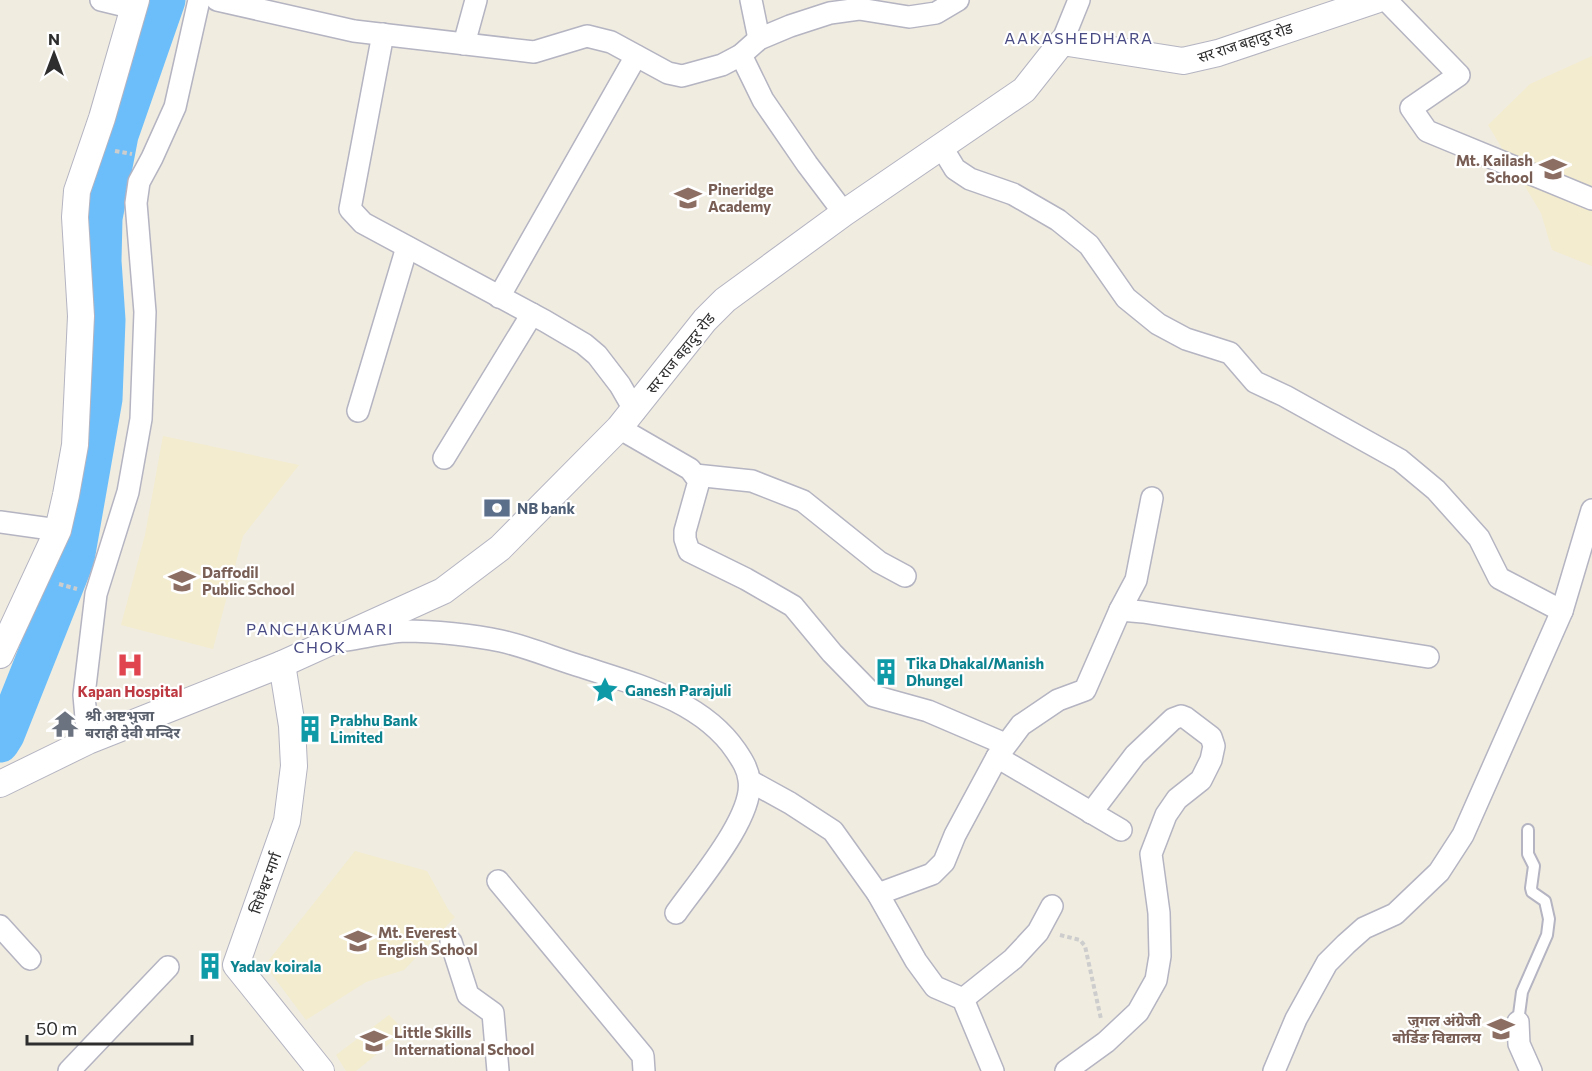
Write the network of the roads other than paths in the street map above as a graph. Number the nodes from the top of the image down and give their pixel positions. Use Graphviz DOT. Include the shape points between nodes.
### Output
graph roads {
  1 [pos="101,0"];
  2 [pos="200,0"];
  3 [pos="218,0"];
  4 [pos="476,0"];
  5 [pos="751,0"];
  6 [pos="958,0"];
  7 [pos="1079,0"];
  8 [pos="1376,0"];
  9 [pos="1386,0"];
  10 [pos="136,4"];
  11 [pos="858,4"];
  12 [pos="383,34"];
  13 [pos="759,39"];
  14 [pos="1062,42"];
  15 [pos="464,44"];
  16 [pos="741,55"];
  17 [pos="636,56"];
  18 [pos="941,146"];
  19 [pos="1592,199"];
  20 [pos="844,213"];
  21 [pos="408,247"];
  22 [pos="499,297"];
  23 [pos="532,314"];
  24 [pos="358,411"];
  25 [pos="627,420"];
  26 [pos="444,458"];
  27 [pos="695,475"];
  28 [pos="1152,498"];
  29 [pos="1591,515"];
  30 [pos="0,522"];
  31 [pos="58,530"];
  32 [pos="905,576"];
  33 [pos="1120,610"];
  34 [pos="1562,611"];
  35 [pos="334,642"];
  36 [pos="0,655"];
  37 [pos="1428,657"];
  38 [pos="282,664"];
  39 [pos="88,741"];
  40 [pos="1001,751"];
  41 [pos="750,781"];
  42 [pos="0,784"];
  43 [pos="1092,813"];
  44 [pos="1121,830"];
  45 [pos="1528,830"];
  46 [pos="498,881"];
  47 [pos="878,894"];
  48 [pos="1052,906"];
  49 [pos="676,913"];
  50 [pos="0,926"];
  51 [pos="451,942"];
  52 [pos="30,959"];
  53 [pos="168,967"];
  54 [pos="963,999"];
  55 [pos="1518,1022"];
  56 [pos="69,1071"];
  57 [pos="321,1071"];
  58 [pos="498,1071"];
  59 [pos="644,1071"];
  60 [pos="993,1071"];
  61 [pos="1066,1071"];
  62 [pos="1274,1071"];
  63 [pos="1532,1071"];
  1 -- 10 [label="street"];
  2 -- 39 [label="street" via="175,107 139,182 136,203 145,312 141,419 128,492 96,594 84,695"];
  3 -- 12 [label="street"];
  4 -- 15 [label="street"];
  5 -- 13 [label="street"];
  6 -- 11 [label="street" via="936,13 909,17"];
  7 -- 14 [label="street"];
  8 -- 14 [label="street, सर राज बहादुर रोड" via="1183,61"];
  9 -- 19 [label="street" via="1459,75 1411,108 1427,131"];
  10 -- 31 [label="street" via="77,191 81,316 75,445"];
  11 -- 13 [label="street"];
  12 -- 15 [label="street"];
  12 -- 21 [label="street" via="350,209 363,223"];
  13 -- 16 [label="street"];
  14 -- 18 [label="street, सर राज बहादुर रोड" via="1024,90"];
  15 -- 17 [label="street" via="534,52 587,36 611,42"];
  16 -- 17 [label="street" via="722,65 682,76"];
  16 -- 20 [label="street" via="763,100"];
  17 -- 22 [label="street"];
  18 -- 20 [label="street, सर राज बहादुर रोड"];
  18 -- 34 [label="street" via="956,169 970,179 1013,194 1058,220 1089,245 1126,298 1158,324 1186,339 1230,353 1255,382 1400,460 1436,490 1479,537 1498,578"];
  20 -- 25 [label="street, सर राज बहादुर रोड" via="725,300"];
  21 -- 22 [label="street"];
  21 -- 24 [label="street"];
  22 -- 23 [label="street"];
  23 -- 25 [label="street" via="597,355 620,385"];
  23 -- 26 [label="street"];
  25 -- 27 [label="street"];
  25 -- 35 [label="street, सर राज बहादुर रोड" via="500,548 443,591"];
  27 -- 32 [label="street" via="752,481 803,501 879,562"];
  27 -- 40 [label="street" via="699,481 685,531 689,551 793,606 831,653 874,696 928,711"];
  28 -- 33 [label="street" via="1136,580"];
  29 -- 34 [label="street"];
  30 -- 31 [label="street"];
  31 -- 36 [label="street"];
  33 -- 37 [label="street"];
  33 -- 40 [label="street" via="1085,690 1039,711 1021,725"];
  34 -- 62 [label="street" via="1463,835 1439,872 1395,914 1365,928 1327,963 1296,1019"];
  35 -- 38 [label="street, सर राज बहादुर रोड"];
  35 -- 41 [label="street" via="405,631 501,641 634,683 674,700 715,726 745,764"];
  38 -- 39 [label="street, सर राज बहादुर रोड"];
  38 -- 57 [label="street, सिधेश्वर मार्ग" via="294,765 287,821 236,964"];
  39 -- 42 [label="street, सर राज बहादुर रोड"];
  40 -- 43 [label="street"];
  40 -- 47 [label="street" via="944,862 932,874"];
  41 -- 47 [label="street" via="832,831"];
  41 -- 49 [label="street" via="745,810 733,832"];
  43 -- 44 [label="street"];
  43 -- 61 [label="street" via="1135,754 1173,719 1186,718 1210,737 1214,746 1201,780 1177,799 1150,854 1159,912 1156,980 1138,1012"];
  45 -- 55 [label="lane" via="1528,854 1534,866 1532,892 1545,901 1549,919 1547,935 1522,992"];
  46 -- 59 [label="street" via="643,1056"];
  47 -- 54 [label="street" via="935,987"];
  48 -- 54 [label="street" via="1038,932 1013,959"];
  50 -- 52 [label="street"];
  51 -- 58 [label="street" via="468,995 493,1013"];
  53 -- 56 [label="street"];
  54 -- 60 [label="street"];
  55 -- 63 [label="street" via="1519,1044"];
}
